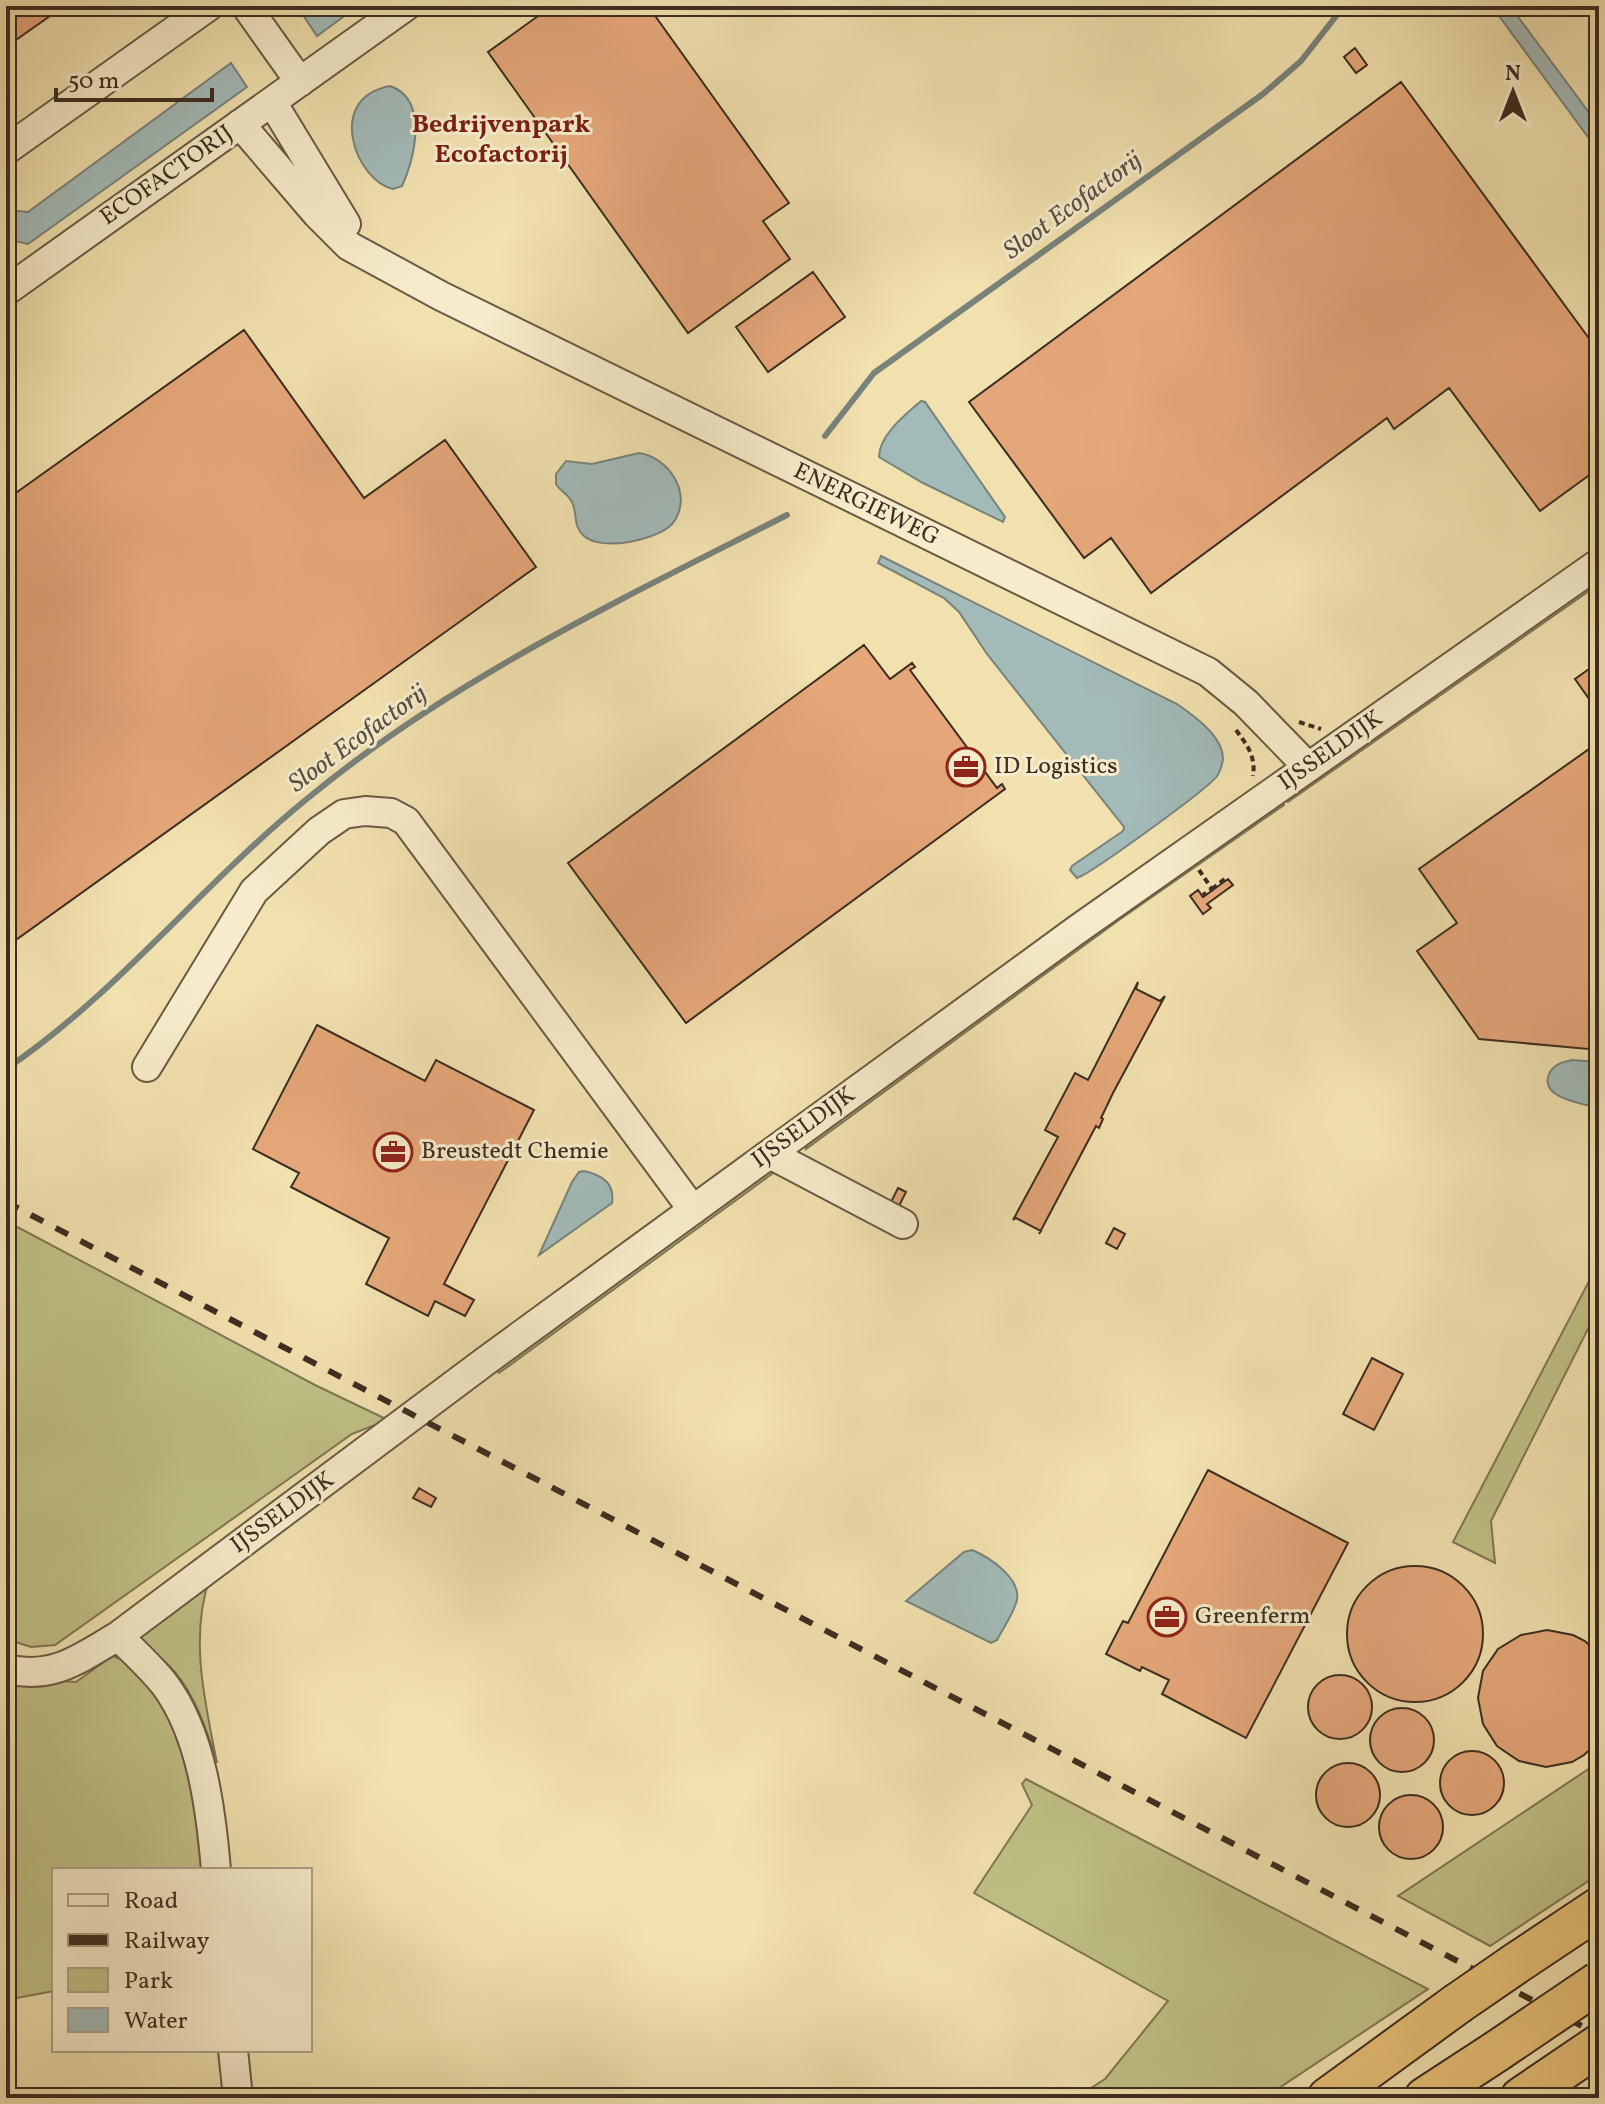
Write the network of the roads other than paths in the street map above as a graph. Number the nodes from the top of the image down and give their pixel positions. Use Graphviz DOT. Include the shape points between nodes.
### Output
graph roads {
  1 [pos="209,6"];
  2 [pos="246,6"];
  3 [pos="406,6"];
  4 [pos="300,82"];
  5 [pos="272,102"];
  6 [pos="240,124"];
  7 [pos="6,150"];
  8 [pos="401,275"];
  9 [pos="6,291"];
  10 [pos="1599,563"];
  11 [pos="1308,767"];
  12 [pos="147,1067"];
  13 [pos="770,1154"];
  14 [pos="693,1210"];
  15 [pos="903,1224"];
  16 [pos="118,1636"];
  17 [pos="6,1669"];
  18 [pos="216,1868"];
  19 [pos="1599,1908"];
  20 [pos="1599,1982"];
  21 [pos="1599,2045"];
  22 [pos="233,2052"];
  23 [pos="1535,2088"];
  24 [pos="238,2098"];
  25 [pos="1328,2098"];
  26 [pos="1425,2098"];
  1 -- 7 [label="street"];
  2 -- 4 [label="street"];
  3 -- 4 [label="street, ECOFACTORIJ"];
  4 -- 5 [label="street, ECOFACTORIJ"];
  5 -- 6 [label="street, ECOFACTORIJ"];
  5 -- 8 [label="street, ENERGIEWEG" via="350,229"];
  6 -- 8 [label="street, ENERGIEWEG" via="349,246"];
  6 -- 9 [label="street, ECOFACTORIJ"];
  8 -- 11 [label="street, ENERGIEWEG" via="1208,672 1246,723"];
  10 -- 11 [label="street, IJSSELDIJK"];
  11 -- 13 [label="street, IJSSELDIJK"];
  12 -- 14 [label="street" via="254,891 344,814 391,813 406,821"];
  13 -- 14 [label="street, IJSSELDIJK"];
  13 -- 15 [label="street"];
  14 -- 16 [label="street, IJSSELDIJK"];
  16 -- 17 [label="street, IJSSELDIJK" via="48,1673"];
  16 -- 18 [label="street" via="167,1688 188,1730 210,1803"];
  19 -- 25 [label="highway, bridge"];
  20 -- 26 [label="highway, bridge"];
  21 -- 23 [label="highway"];
  22 -- 24 [label="street"];
}
